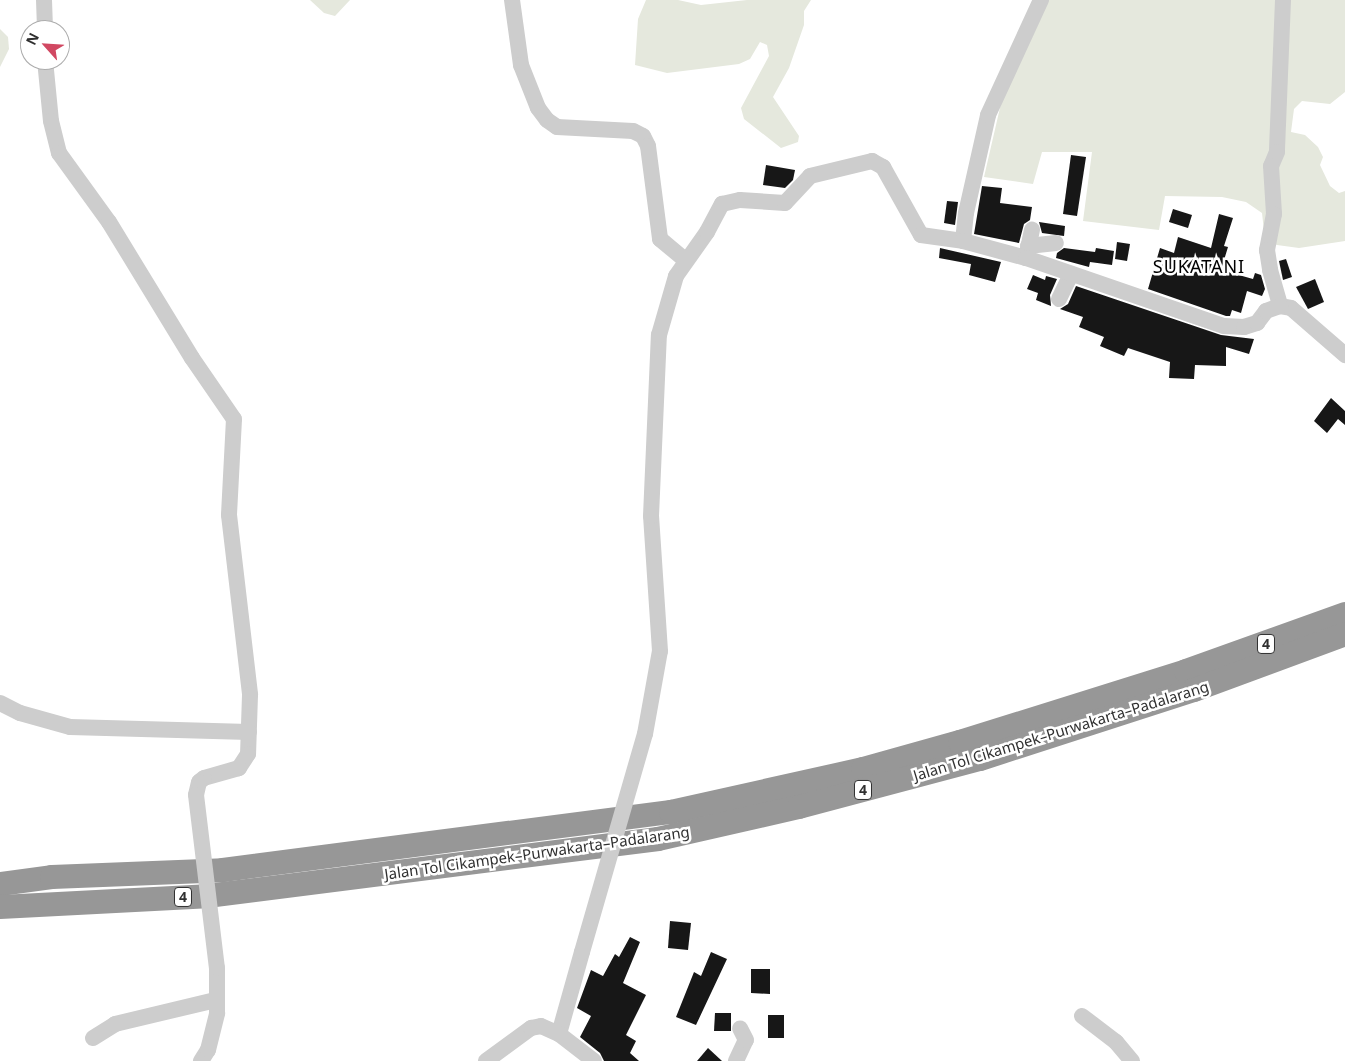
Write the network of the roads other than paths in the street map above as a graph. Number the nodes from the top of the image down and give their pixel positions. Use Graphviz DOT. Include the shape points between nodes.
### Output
graph roads {
  1 [pos="44,0"];
  2 [pos="512,0"];
  3 [pos="1041,0"];
  4 [pos="1283,0"];
  5 [pos="44,20"];
  6 [pos="46,70"];
  7 [pos="1032,230"];
  8 [pos="963,241"];
  9 [pos="1056,243"];
  10 [pos="1027,252"];
  11 [pos="685,260"];
  12 [pos="1071,274"];
  13 [pos="1059,299"];
  14 [pos="1280,306"];
  15 [pos="1345,355"];
  16 [pos="1345,614"];
  17 [pos="1345,634"];
  18 [pos="0,703"];
  19 [pos="249,732"];
  20 [pos="250,866"];
  21 [pos="0,884"];
  22 [pos="250,891"];
  23 [pos="0,907"];
  24 [pos="216,1000"];
  25 [pos="1082,1016"];
  26 [pos="740,1028"];
  27 [pos="559,1034"];
  28 [pos="93,1038"];
  29 [pos="201,1061"];
  30 [pos="486,1061"];
  31 [pos="594,1061"];
  32 [pos="736,1061"];
  33 [pos="1132,1061"];
  1 -- 5 [label="street"];
  2 -- 11 [label="street" via="520,65 538,108 557,126 633,131 643,136 648,146 660,239"];
  3 -- 8 [label="street" via="988,115 966,213"];
  4 -- 14 [label="street" via="1277,152 1271,166 1274,214 1267,250"];
  6 -- 19 [label="street" via="51,120 59,153 109,222 192,358 234,419 229,515 250,695"];
  7 -- 10 [label="street"];
  8 -- 10 [label="street"];
  8 -- 11 [label="street" via="933,239 918,232 883,167 872,161 810,176 785,203 726,202"];
  9 -- 10 [label="street"];
  10 -- 12 [label="street"];
  11 -- 27 [label="street, bridge" via="669,294 656,359 651,516 660,651 657,680 645,734"];
  12 -- 13 [label="street"];
  12 -- 14 [label="street" via="1224,326 1257,323 1266,311"];
  14 -- 15 [label="street" via="1291,308"];
  16 -- 20 [label="highway, Jalan Tol Cikampek–Purwakarta–Padalarang / 4" via="1186,671 863,769 661,814"];
  17 -- 22 [label="highway, Jalan Tol Cikampek–Purwakarta–Padalarang / 4" via="1194,690 980,759 799,807 658,839"];
  18 -- 19 [label="street" via="20,713 70,727"];
  19 -- 24 [label="street, bridge" via="244,763 204,778 199,782 196,795 217,968"];
  20 -- 21 [label="highway, Jalan Tol Cikampek–Purwakarta–Padalarang / 4" via="52,877"];
  20 -- 22 [label="street"];
  22 -- 23 [label="highway, Jalan Tol Cikampek–Purwakarta–Padalarang / 4"];
  24 -- 28 [label="street" via="115,1024"];
  24 -- 29 [label="street" via="217,1013 208,1050"];
  25 -- 33 [label="street" via="1116,1042"];
  26 -- 32 [label="street" via="746,1040"];
  27 -- 30 [label="street" via="540,1026 531,1028"];
  27 -- 31 [label="street"];
}
